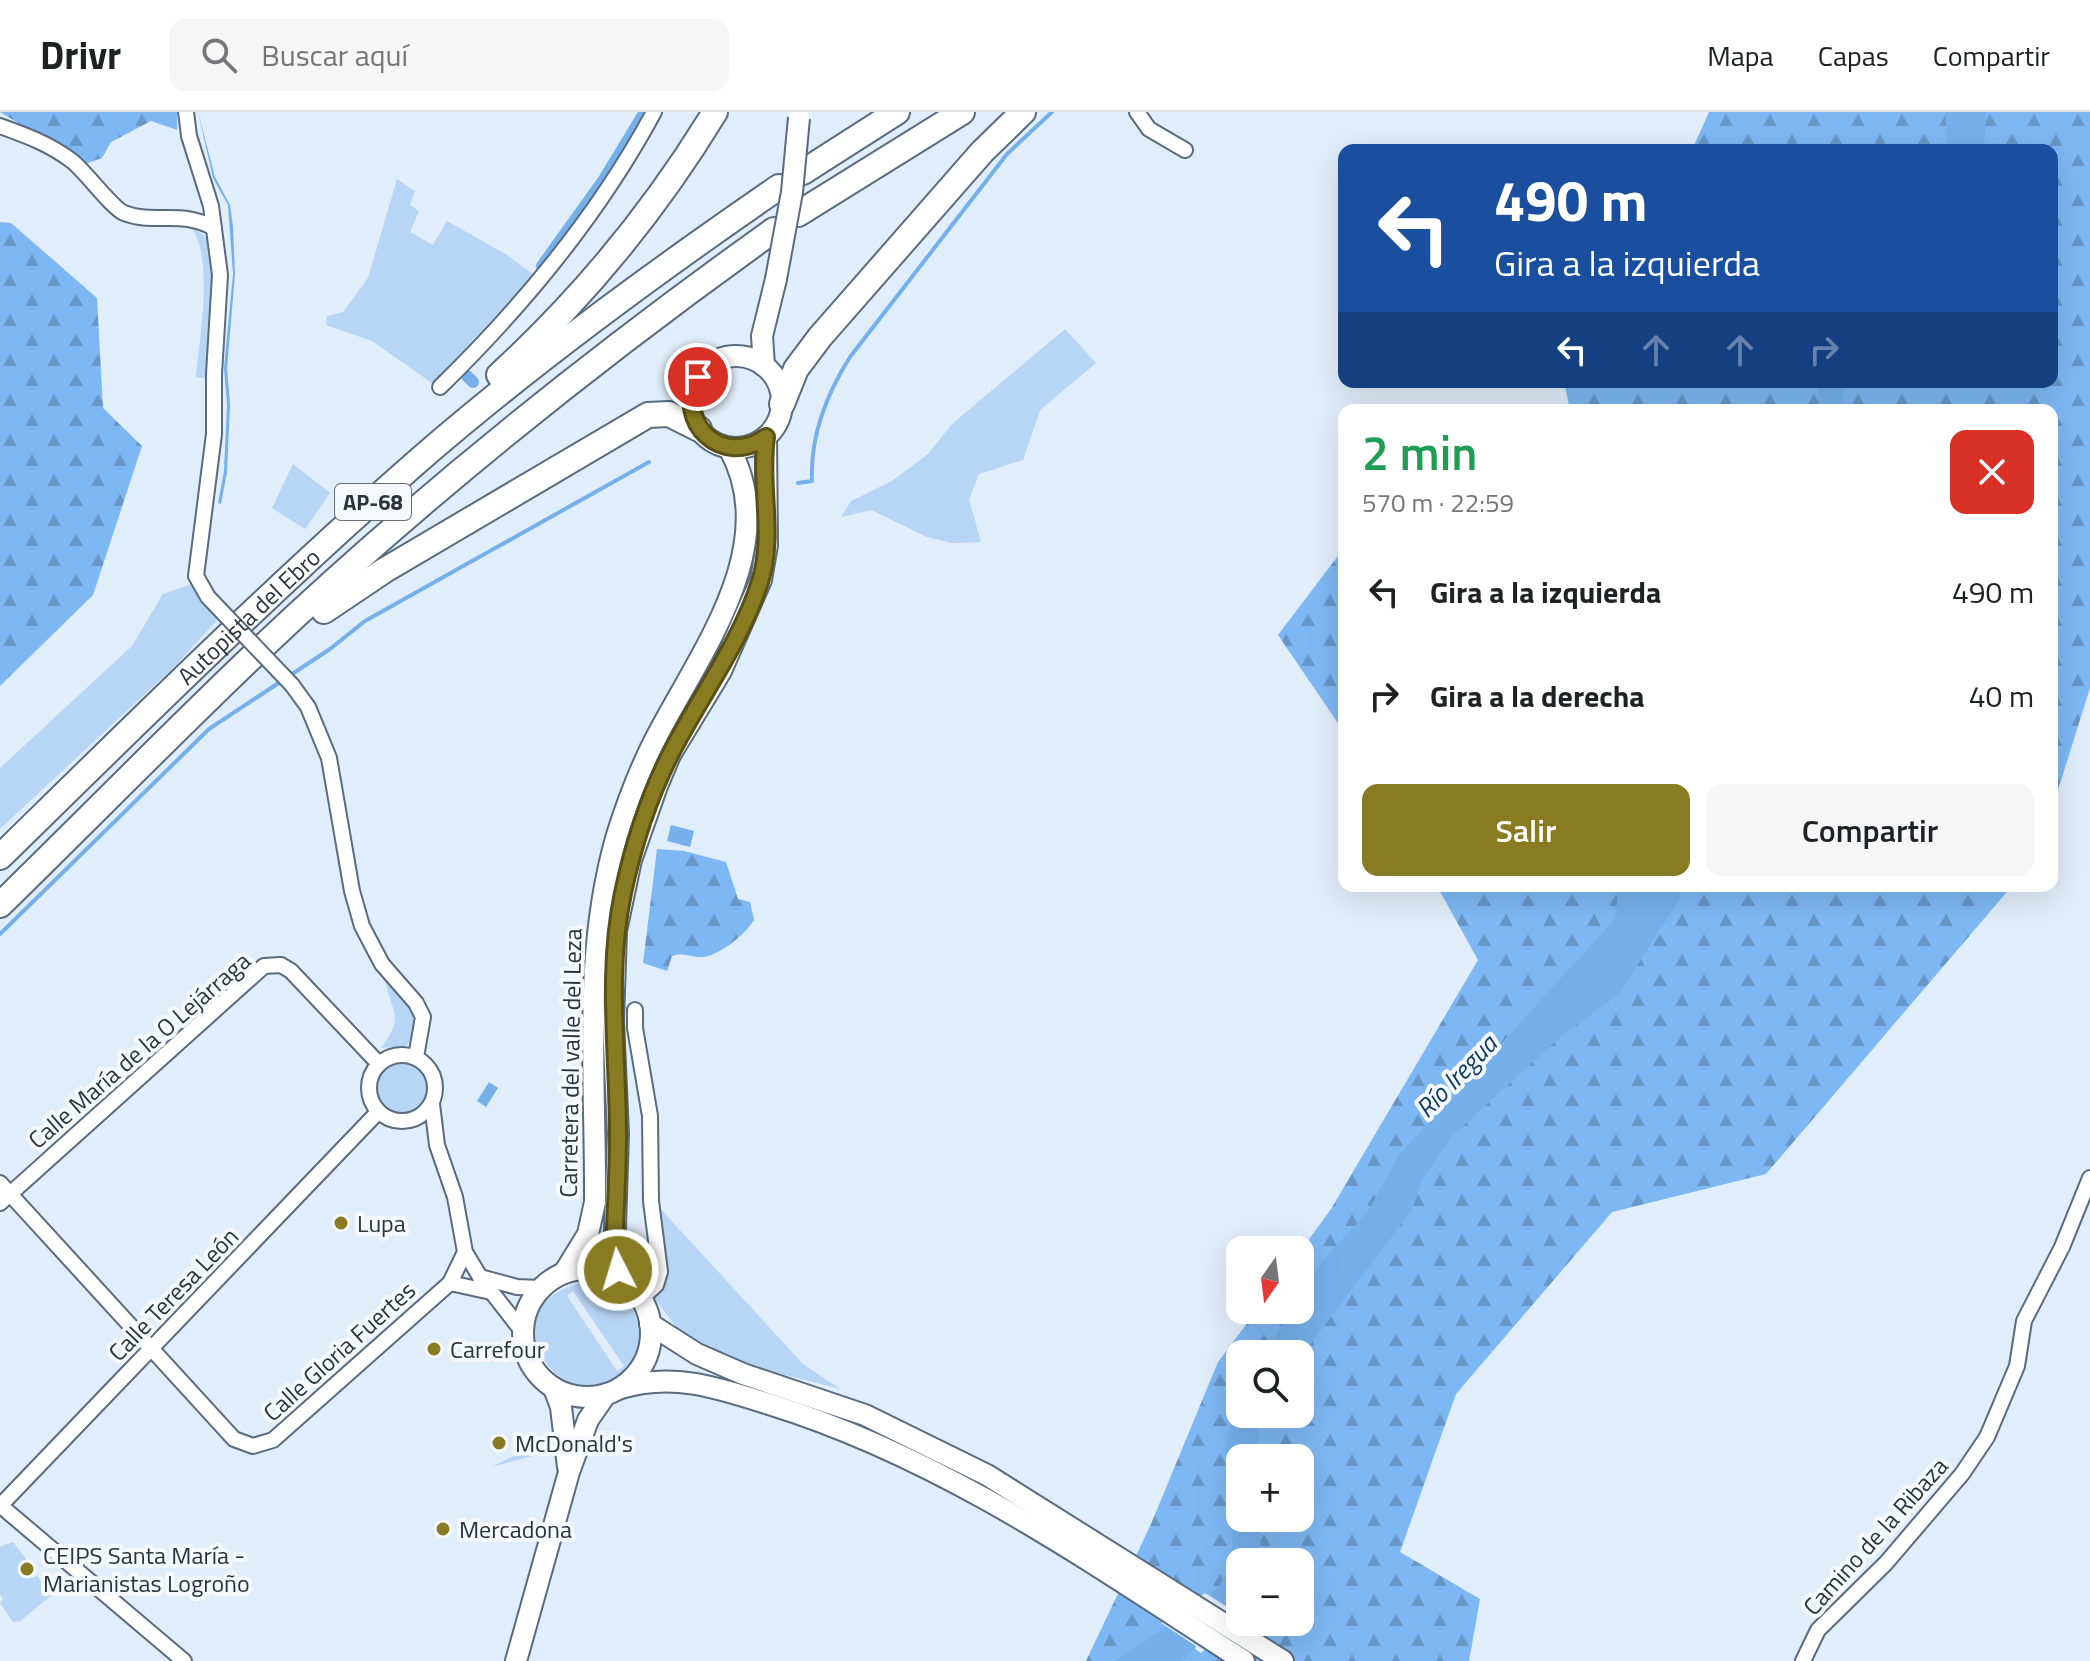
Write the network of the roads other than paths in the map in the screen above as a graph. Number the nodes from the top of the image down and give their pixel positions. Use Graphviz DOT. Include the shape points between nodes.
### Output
graph roads {
  1 [pos="186,112"];
  2 [pos="654,112"];
  3 [pos="715,112"];
  4 [pos="897,112"];
  5 [pos="962,112"];
  6 [pos="1023,112"];
  7 [pos="1137,112"];
  8 [pos="799,115"];
  9 [pos="0,126"];
  10 [pos="1185,150"];
  11 [pos="803,172"];
  12 [pos="779,187"];
  13 [pos="798,214"];
  14 [pos="214,228"];
  15 [pos="774,230"];
  16 [pos="762,336"];
  17 [pos="743,357"];
  18 [pos="764,366"];
  19 [pos="440,387"];
  20 [pos="782,404"];
  21 [pos="699,429"];
  22 [pos="766,437"];
  23 [pos="729,448"];
  24 [pos="135,726"];
  25 [pos="0,857"];
  26 [pos="50,857"];
  27 [pos="0,905"];
  28 [pos="635,1010"];
  29 [pos="416,1057"];
  30 [pos="379,1064"];
  31 [pos="432,1104"];
  32 [pos="378,1112"];
  33 [pos="411,1120"];
  34 [pos="433,1128"];
  35 [pos="2090,1178"];
  36 [pos="3,1194"];
  37 [pos="465,1252"];
  38 [pos="564,1273"];
  39 [pos="480,1277"];
  40 [pos="623,1280"];
  41 [pos="450,1283"];
  42 [pos="541,1288"];
  43 [pos="491,1292"];
  44 [pos="641,1299"];
  45 [pos="650,1324"];
  46 [pos="522,1331"];
  47 [pos="150,1350"];
  48 [pos="554,1388"];
  49 [pos="613,1391"];
  50 [pos="569,1472"];
  51 [pos="0,1506"];
  52 [pos="1105,1560"];
  53 [pos="184,1661"];
  54 [pos="516,1661"];
  55 [pos="1244,1661"];
  56 [pos="1283,1661"];
  57 [pos="1803,1661"];
  1 -- 14 [label="street"];
  2 -- 19 [label="street" via="562,255"];
  3 -- 24 [label="highway" via="657,200 568,306 342,517"];
  4 -- 11 [label="highway"];
  5 -- 13 [label="highway"];
  6 -- 20 [label="highway" via="820,337 796,369"];
  7 -- 10 [label="street" via="1160,138"];
  8 -- 16 [label="main road, bridge" via="792,192"];
  9 -- 14 [label="street" via="33,137 71,160 121,212 178,215"];
  12 -- 24 [label="highway, Autopista del Ebro / AP-68" via="650,275 465,422 286,581"];
  14 -- 29 [label="street, bridge" via="220,275 214,434 196,576 208,597 308,707 329,758 362,926 382,964 423,1017"];
  15 -- 26 [label="highway, Autopista del Ebro / AP-68" via="620,342 458,473 256,653"];
  16 -- 17 [label="main road"];
  16 -- 18 [label="main road"];
  17 -- 18 [label="main road"];
  17 -- 21 [label="main road" via="720,360 698,377 690,403"];
  18 -- 20 [label="main road" via="776,379"];
  20 -- 22 [label="main road"];
  21 -- 23 [label="main road"];
  21 -- 26 [label="highway" via="669,414 648,415 344,596 267,656"];
  22 -- 23 [label="main road" via="747,447"];
  22 -- 40 [label="main road, Carretera del valle del Leza" via="767,545 761,580 721,671 657,786 631,860 616,931 614,1257"];
  23 -- 38 [label="main road, Carretera del valle del Leza" via="746,494 737,577 717,628 633,787 598,915 592,999 595,1202 588,1234"];
  24 -- 25 [label="highway, Autopista del Ebro / AP-68"];
  26 -- 27 [label="highway, Autopista del Ebro / AP-68"];
  28 -- 44 [label="street" via="650,1116 651,1201 660,1272 656,1285"];
  29 -- 30 [label="street" via="393,1056"];
  29 -- 31 [label="street" via="432,1075"];
  30 -- 32 [label="street" via="369,1093"];
  30 -- 36 [label="street, Calle María de la O Lejárraga" via="291,971 273,964 254,972"];
  31 -- 33 [label="street"];
  31 -- 34 [label="street"];
  32 -- 33 [label="street" via="397,1121"];
  32 -- 47 [label="street, Calle Teresa León"];
  33 -- 34 [label="street"];
  34 -- 37 [label="street" via="455,1197"];
  35 -- 57 [label="street, Camino de la Ribaza" via="2024,1321 2017,1366 1987,1437 1886,1563 1818,1630"];
  36 -- 47 [label="street, Calle Gloria Fuertes"];
  37 -- 39 [label="street"];
  37 -- 41 [label="street"];
  38 -- 40 [label="main road" via="589,1269"];
  38 -- 42 [label="main road"];
  39 -- 42 [label="street"];
  39 -- 43 [label="street"];
  40 -- 44 [label="main road"];
  41 -- 43 [label="street"];
  41 -- 47 [label="street, Calle Gloria Fuertes" via="273,1440 253,1446 234,1439"];
  42 -- 46 [label="main road"];
  43 -- 46 [label="street"];
  44 -- 45 [label="main road"];
  45 -- 49 [label="main road" via="642,1367"];
  45 -- 52 [label="main road" via="697,1354 865,1415 943,1452"];
  46 -- 48 [label="main road" via="532,1366"];
  47 -- 51 [label="street, Calle Teresa León"];
  48 -- 49 [label="main road" via="574,1396"];
  48 -- 50 [label="main road"];
  49 -- 50 [label="main road" via="588,1420"];
  49 -- 52 [label="main road" via="648,1379 714,1387 863,1436"];
  50 -- 54 [label="main road"];
  51 -- 53 [label="street"];
  52 -- 55 [label="main road"];
  52 -- 56 [label="main road"];
}
